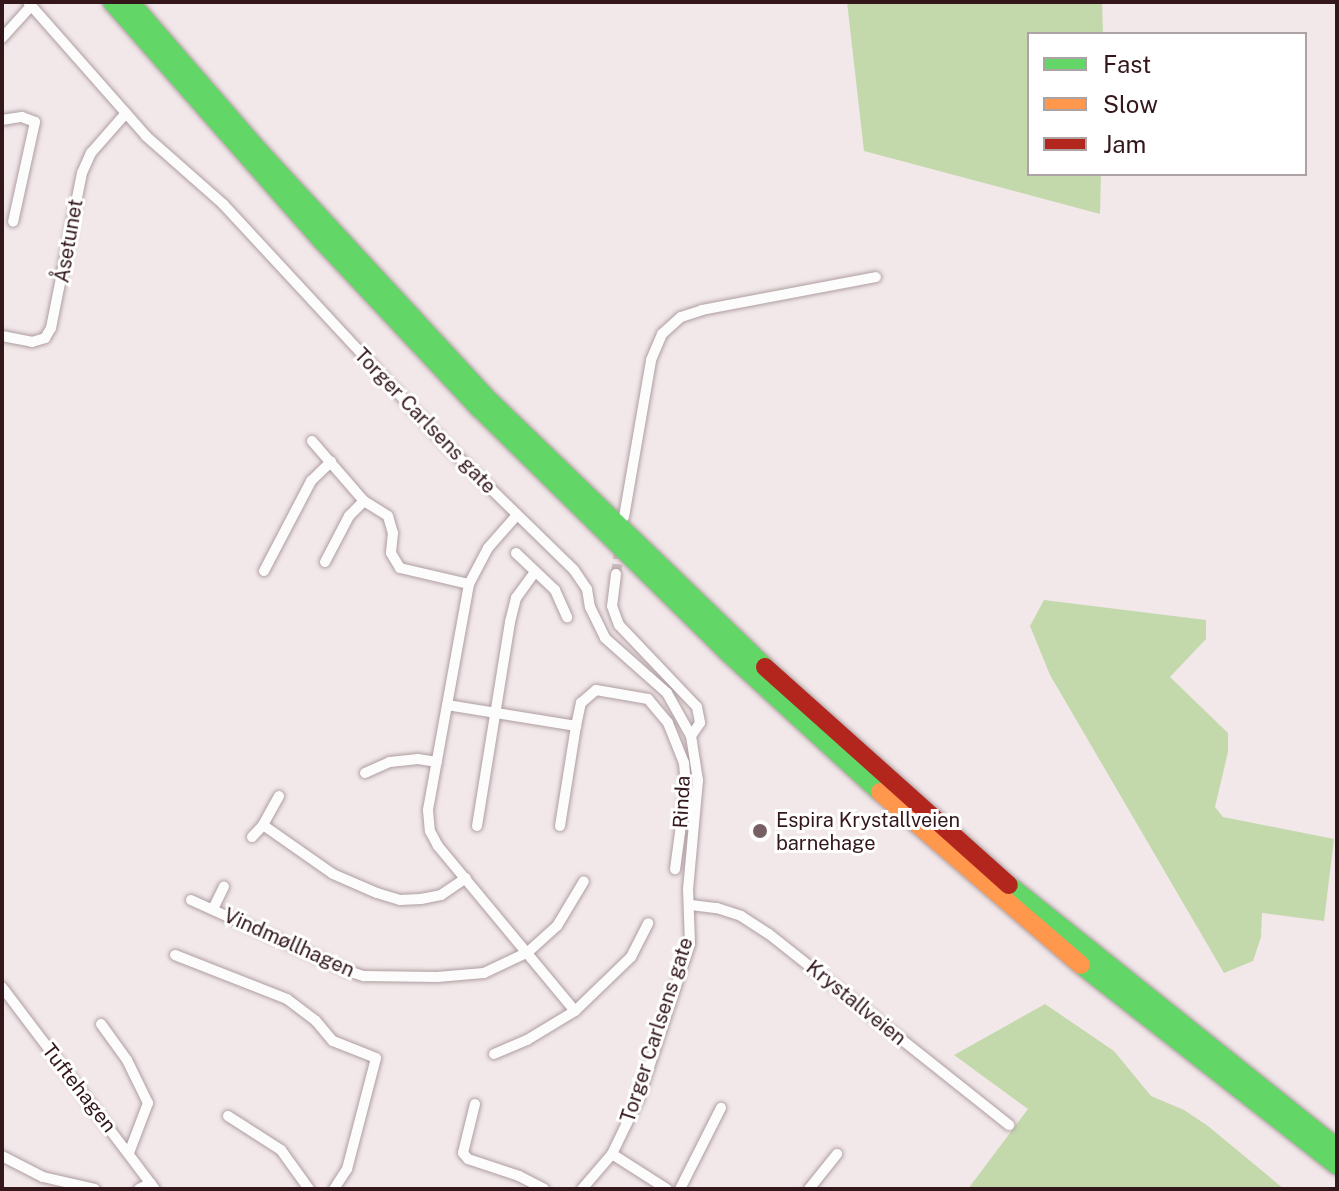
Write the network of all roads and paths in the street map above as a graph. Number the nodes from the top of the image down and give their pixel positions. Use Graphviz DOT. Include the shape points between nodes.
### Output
graph roads {
  1 [pos="112,2"];
  2 [pos="130,2"];
  3 [pos="30,4"];
  4 [pos="2,38"];
  5 [pos="126,113"];
  6 [pos="2,120"];
  7 [pos="13,222"];
  8 [pos="876,277"];
  9 [pos="2,336"];
  10 [pos="312,441"];
  11 [pos="331,462"];
  12 [pos="364,501"];
  13 [pos="517,515"];
  14 [pos="624,517"];
  15 [pos="516,553"];
  16 [pos="325,562"];
  17 [pos="264,571"];
  18 [pos="535,572"];
  19 [pos="616,574"];
  20 [pos="469,584"];
  21 [pos="567,617"];
  22 [pos="447,705"];
  23 [pos="496,713"];
  24 [pos="576,726"];
  25 [pos="691,736"];
  26 [pos="437,762"];
  27 [pos="365,773"];
  28 [pos="279,796"];
  29 [pos="263,825"];
  30 [pos="477,826"];
  31 [pos="560,826"];
  32 [pos="252,837"];
  33 [pos="675,869"];
  34 [pos="466,878"];
  35 [pos="584,881"];
  36 [pos="224,886"];
  37 [pos="191,900"];
  38 [pos="691,905"];
  39 [pos="213,909"];
  40 [pos="648,923"];
  41 [pos="528,952"];
  42 [pos="175,955"];
  43 [pos="2,987"];
  44 [pos="575,1011"];
  45 [pos="101,1024"];
  46 [pos="494,1054"];
  47 [pos="475,1104"];
  48 [pos="721,1108"];
  49 [pos="228,1116"];
  50 [pos="1009,1125"];
  51 [pos="1337,1148"];
  52 [pos="129,1153"];
  53 [pos="612,1154"];
  54 [pos="837,1154"];
  55 [pos="2,1156"];
  56 [pos="1337,1166"];
  57 [pos="153,1186"];
  58 [pos="814,1187"];
  59 [pos="95,1189"];
  60 [pos="139,1189"];
  61 [pos="309,1189"];
  62 [pos="334,1189"];
  63 [pos="544,1189"];
  64 [pos="582,1189"];
  65 [pos="667,1189"];
  66 [pos="680,1189"];
  1 -- 56 [label="highway" via="323,242 480,409 727,652 904,814 1087,970"];
  2 -- 51 [label="highway" via="491,402 736,641 1036,909"];
  3 -- 4 [label="street, Torger Carlsens gate"];
  3 -- 5 [label="street, Torger Carlsens gate"];
  5 -- 9 [label="street, Åsetunet" via="91,153 82,173 51,328 45,338 32,342"];
  5 -- 13 [label="street, Torger Carlsens gate" via="167,157 223,204"];
  6 -- 7 [label="street" via="22,117 35,122"];
  8 -- 14 [label="street" via="702,310 681,317 662,334 651,360"];
  10 -- 11 [label="street"];
  11 -- 12 [label="street"];
  11 -- 17 [label="street" via="311,481"];
  12 -- 16 [label="street" via="349,516"];
  12 -- 20 [label="street" via="391,520 391,553 400,568"];
  13 -- 20 [label="street" via="488,548"];
  13 -- 25 [label="street, Torger Carlsens gate" via="574,570 605,638 667,693"];
  15 -- 18 [label="street"];
  18 -- 21 [label="street" via="555,590"];
  18 -- 23 [label="street" via="516,598"];
  19 -- 25 [label="street" via="612,606 619,625 697,707 700,723"];
  20 -- 22 [label="street"];
  22 -- 23 [label="street"];
  22 -- 26 [label="street"];
  23 -- 24 [label="street"];
  23 -- 30 [label="street"];
  24 -- 31 [label="street, Rinda"];
  24 -- 33 [label="street, Rinda" via="581,703 596,690 640,695 668,723 684,763 686,788"];
  25 -- 38 [label="street, Torger Carlsens gate" via="698,780"];
  26 -- 27 [label="street" via="390,762"];
  26 -- 34 [label="street" via="428,810 430,831"];
  28 -- 29 [label="street"];
  29 -- 32 [label="street"];
  29 -- 34 [label="street" via="333,874 400,900 441,895"];
  34 -- 41 [label="street"];
  35 -- 41 [label="street, Vindmøllhagen" via="557,926"];
  36 -- 39 [label="street"];
  37 -- 39 [label="street, Vindmøllhagen"];
  38 -- 50 [label="street, Krystallveien" via="741,916 769,934"];
  38 -- 53 [label="street, Torger Carlsens gate" via="690,944 638,1100"];
  39 -- 41 [label="street, Vindmøllhagen" via="364,976 484,973"];
  40 -- 44 [label="street" via="631,957"];
  41 -- 44 [label="street"];
  42 -- 62 [label="street" via="287,999 333,1041 376,1058 347,1169"];
  43 -- 52 [label="street, Tuftehagen"];
  44 -- 46 [label="street"];
  45 -- 52 [label="street" via="139,1080 148,1103"];
  47 -- 63 [label="street" via="463,1153"];
  48 -- 66 [label="street"];
  49 -- 61 [label="street" via="281,1150"];
  52 -- 57 [label="street, Tuftehagen"];
  53 -- 64 [label="street, Torger Carlsens gate"];
  53 -- 65 [label="street"];
  54 -- 58 [label="street"];
  55 -- 59 [label="street" via="43,1177"];
  57 -- 60 [label="street"];
}
